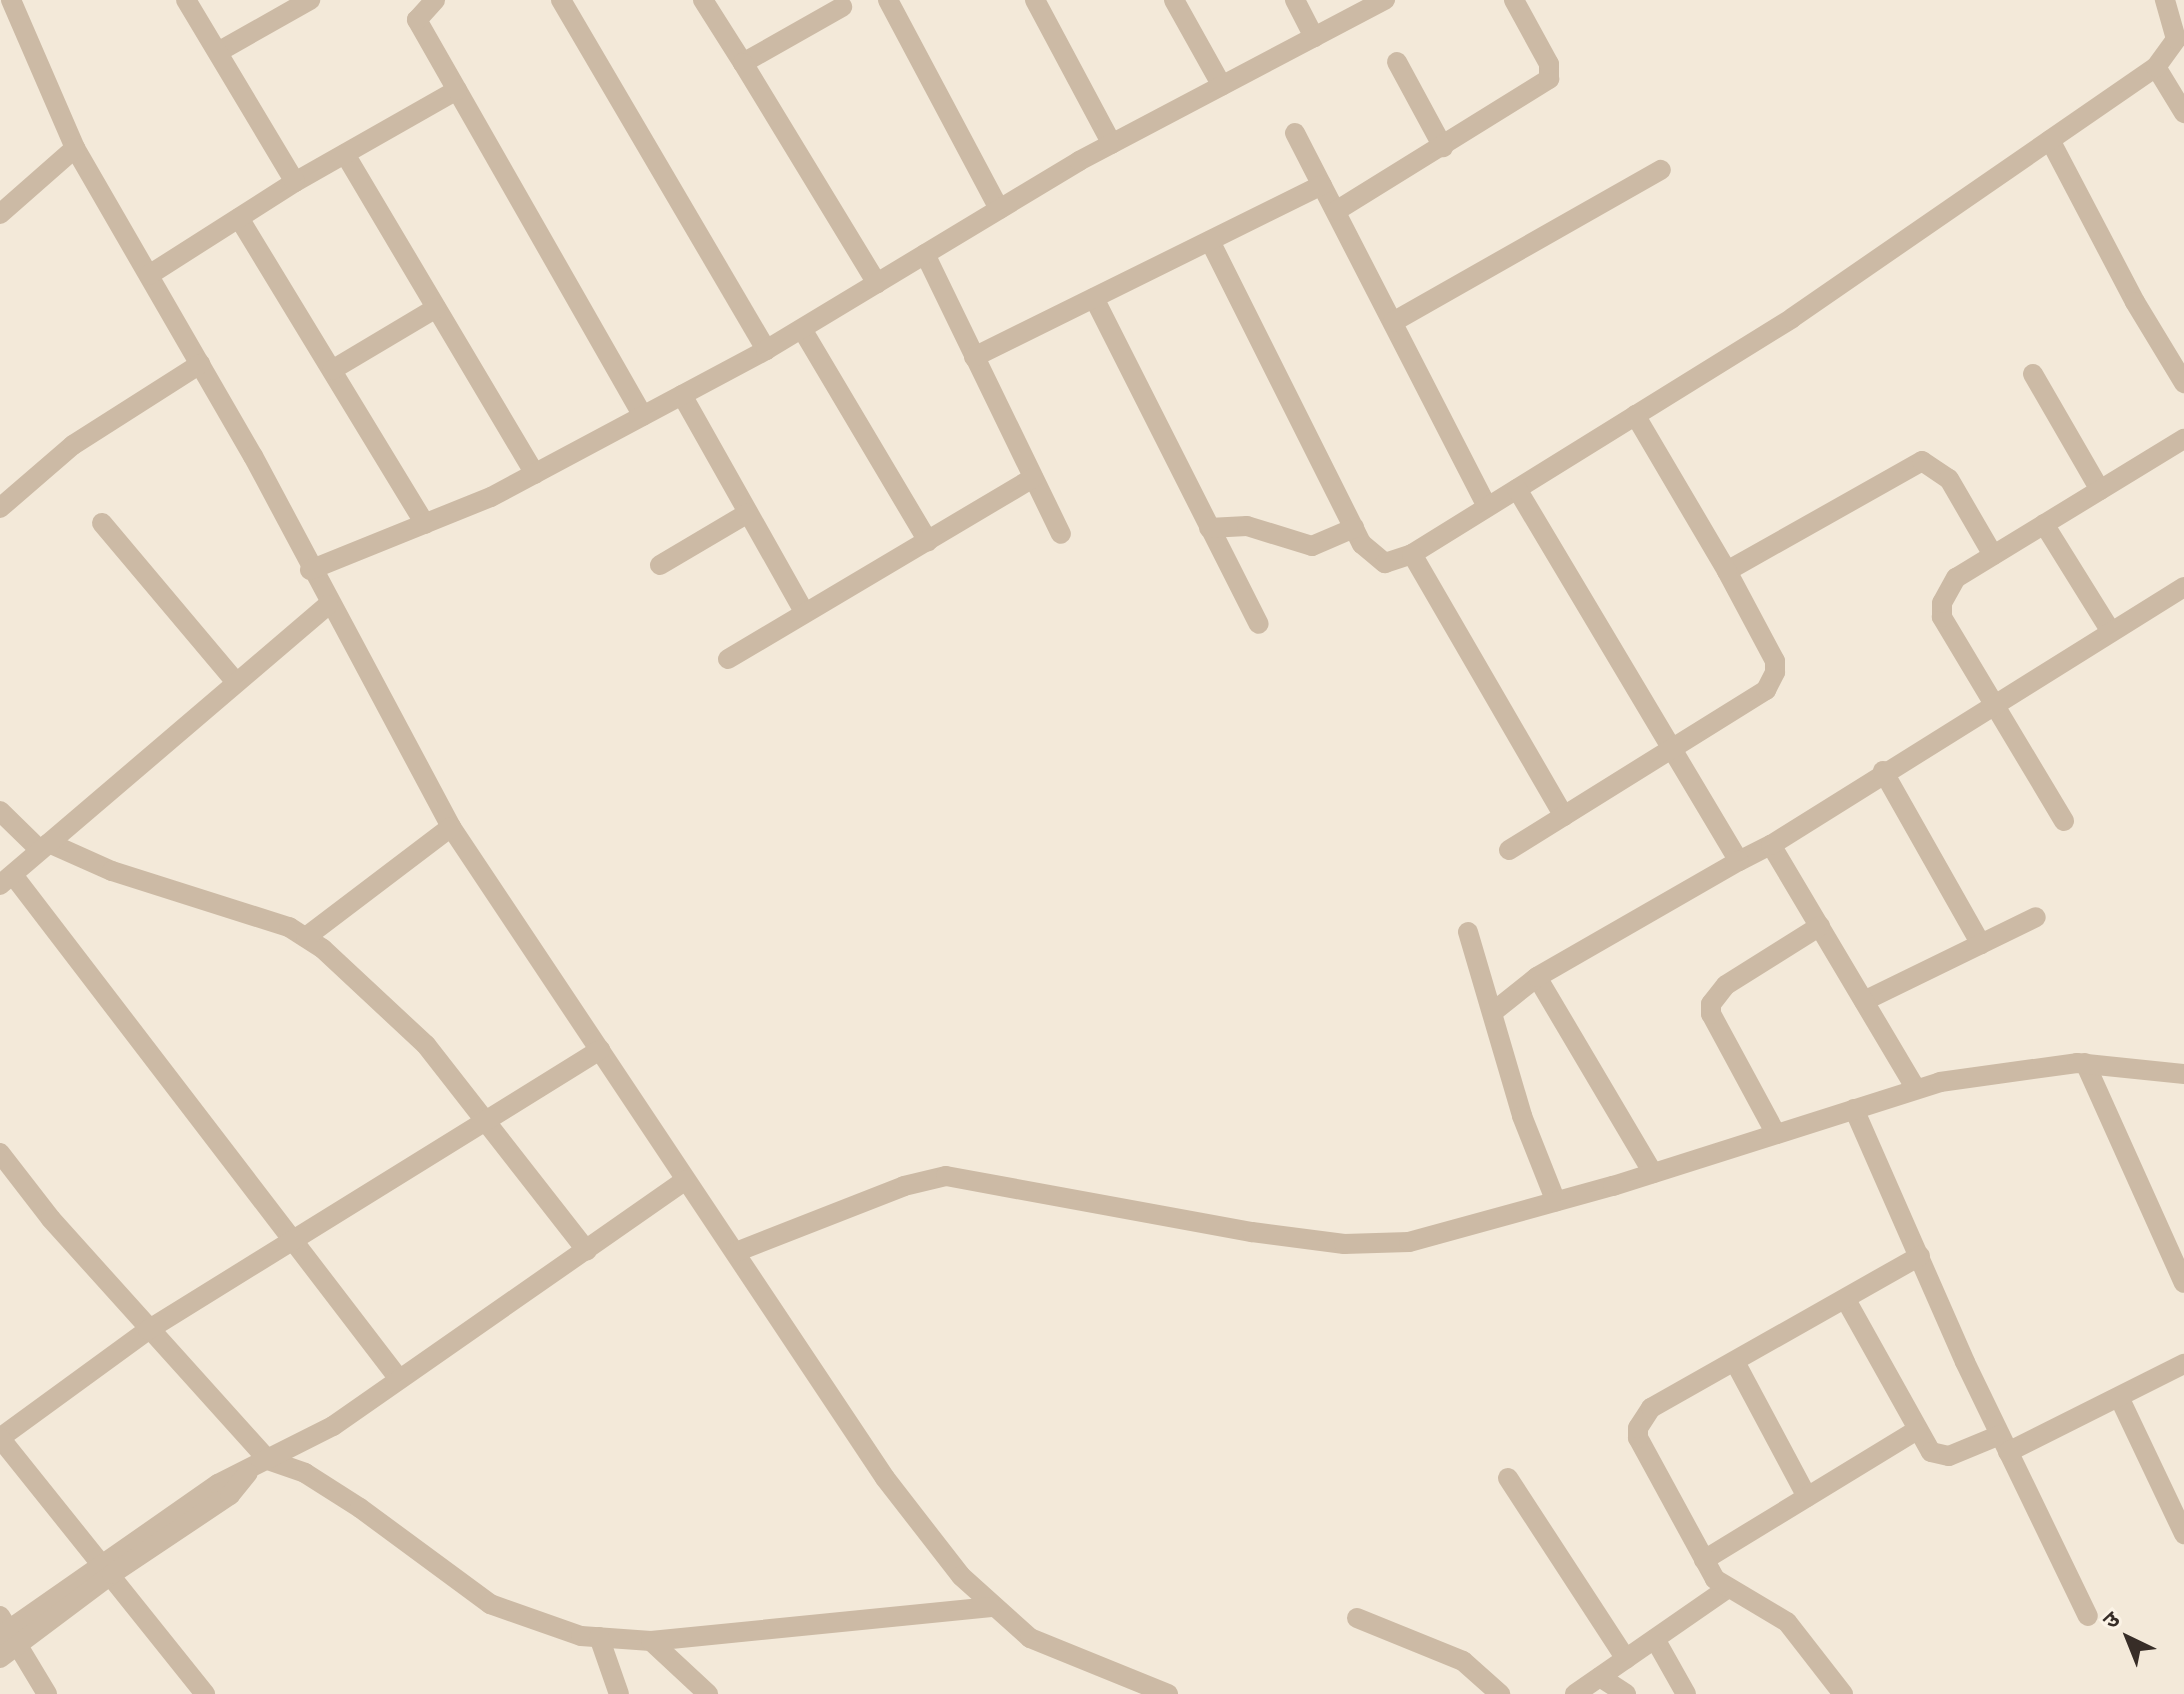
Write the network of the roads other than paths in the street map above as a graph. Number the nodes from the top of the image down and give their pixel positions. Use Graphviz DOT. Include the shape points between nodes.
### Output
graph roads {
  1 [pos="11,0"];
  2 [pos="186,0"];
  3 [pos="310,0"];
  4 [pos="435,0"];
  5 [pos="561,0"];
  6 [pos="703,0"];
  7 [pos="888,0"];
  8 [pos="1035,0"];
  9 [pos="1174,0"];
  10 [pos="1295,0"];
  11 [pos="1385,0"];
  12 [pos="1514,0"];
  13 [pos="2165,0"];
  14 [pos="846,2"];
  15 [pos="1314,37"];
  16 [pos="218,52"];
  17 [pos="1397,62"];
  18 [pos="743,63"];
  19 [pos="2156,67"];
  20 [pos="1222,86"];
  21 [pos="457,90"];
  22 [pos="2184,113"];
  23 [pos="1295,133"];
  24 [pos="2050,140"];
  25 [pos="1112,144"];
  26 [pos="1443,147"];
  27 [pos="75,148"];
  28 [pos="345,154"];
  29 [pos="1661,170"];
  30 [pos="295,182"];
  31 [pos="1322,185"];
  32 [pos="999,209"];
  33 [pos="1336,211"];
  34 [pos="0,214"];
  35 [pos="239,218"];
  36 [pos="1210,241"];
  37 [pos="925,254"];
  38 [pos="149,275"];
  39 [pos="877,283"];
  40 [pos="1094,298"];
  41 [pos="436,308"];
  42 [pos="1393,322"];
  43 [pos="802,329"];
  44 [pos="766,350"];
  45 [pos="974,357"];
  46 [pos="200,364"];
  47 [pos="332,370"];
  48 [pos="2033,374"];
  49 [pos="2184,383"];
  50 [pos="682,395"];
  51 [pos="1635,415"];
  52 [pos="643,416"];
  53 [pos="2184,439"];
  54 [pos="535,474"];
  55 [pos="1033,478"];
  56 [pos="1517,489"];
  57 [pos="2100,490"];
  58 [pos="1487,507"];
  59 [pos="0,508"];
  60 [pos="748,513"];
  61 [pos="102,523"];
  62 [pos="425,524"];
  63 [pos="2044,524"];
  64 [pos="1209,528"];
  65 [pos="1354,528"];
  66 [pos="1061,534"];
  67 [pos="928,541"];
  68 [pos="1412,554"];
  69 [pos="1993,555"];
  70 [pos="660,565"];
  71 [pos="310,570"];
  72 [pos="1727,571"];
  73 [pos="2184,587"];
  74 [pos="328,605"];
  75 [pos="805,613"];
  76 [pos="1259,624"];
  77 [pos="2110,630"];
  78 [pos="728,659"];
  79 [pos="236,682"];
  80 [pos="1996,701"];
  81 [pos="1672,750"];
  82 [pos="1883,771"];
  83 [pos="0,811"];
  84 [pos="1564,816"];
  85 [pos="2064,821"];
  86 [pos="451,827"];
  87 [pos="1771,845"];
  88 [pos="44,846"];
  89 [pos="1509,850"];
  90 [pos="1739,861"];
  91 [pos="6,880"];
  92 [pos="2036,917"];
  93 [pos="1820,926"];
  94 [pos="1468,932"];
  95 [pos="306,937"];
  96 [pos="1981,944"];
  97 [pos="1537,977"];
  98 [pos="1864,1001"];
  99 [pos="1493,1012"];
  100 [pos="600,1050"];
  101 [pos="2085,1063"];
  102 [pos="2184,1074"];
  103 [pos="1916,1089"];
  104 [pos="1854,1109"];
  105 [pos="485,1121"];
  106 [pos="1776,1134"];
  107 [pos="0,1153"];
  108 [pos="1653,1173"];
  109 [pos="685,1180"];
  110 [pos="1556,1202"];
  111 [pos="293,1244"];
  112 [pos="587,1251"];
  113 [pos="736,1252"];
  114 [pos="1920,1256"];
  115 [pos="2184,1283"];
  116 [pos="1846,1300"];
  117 [pos="148,1330"];
  118 [pos="1735,1362"];
  119 [pos="2184,1364"];
  120 [pos="399,1379"];
  121 [pos="2119,1397"];
  122 [pos="1917,1430"];
  123 [pos="0,1438"];
  124 [pos="2004,1443"];
  125 [pos="260,1465"];
  126 [pos="1508,1478"];
  127 [pos="1807,1497"];
  128 [pos="2184,1534"];
  129 [pos="1704,1560"];
  130 [pos="107,1568"];
  131 [pos="1725,1590"];
  132 [pos="991,1607"];
  133 [pos="2088,1616"];
  134 [pos="1357,1618"];
  135 [pos="8,1631"];
  136 [pos="599,1637"];
  137 [pos="1655,1639"];
  138 [pos="651,1641"];
  139 [pos="0,1658"];
  140 [pos="1626,1659"];
  141 [pos="1600,1677"];
  142 [pos="1162,1693"];
  143 [pos="47,1694"];
  144 [pos="205,1694"];
  145 [pos="619,1694"];
  146 [pos="708,1694"];
  147 [pos="1500,1694"];
  148 [pos="1575,1694"];
  149 [pos="1626,1694"];
  150 [pos="1686,1694"];
  151 [pos="1843,1694"];
  1 -- 27 [label="street"];
  2 -- 16 [label="street"];
  3 -- 16 [label="street"];
  4 -- 21 [label="street" via="417,20"];
  5 -- 44 [label="street"];
  6 -- 18 [label="street"];
  7 -- 32 [label="street"];
  8 -- 25 [label="street"];
  9 -- 20 [label="street"];
  10 -- 15 [label="street"];
  11 -- 15 [label="street"];
  12 -- 26 [label="street" via="1549,64 1549,79"];
  13 -- 19 [label="street" via="2176,39"];
  14 -- 18 [label="street"];
  15 -- 20 [label="street"];
  16 -- 30 [label="street"];
  17 -- 26 [label="street"];
  18 -- 39 [label="street"];
  19 -- 22 [label="street"];
  19 -- 24 [label="street"];
  20 -- 25 [label="street"];
  21 -- 28 [label="street"];
  21 -- 52 [label="street"];
  23 -- 31 [label="street"];
  24 -- 49 [label="street"];
  24 -- 51 [label="street" via="1792,318"];
  25 -- 32 [label="street"];
  26 -- 33 [label="street"];
  27 -- 34 [label="street"];
  27 -- 38 [label="street"];
  28 -- 30 [label="street"];
  28 -- 41 [label="street"];
  29 -- 42 [label="street"];
  30 -- 35 [label="street"];
  31 -- 33 [label="street"];
  31 -- 36 [label="street"];
  32 -- 37 [label="street"];
  33 -- 42 [label="street"];
  35 -- 38 [label="street"];
  35 -- 47 [label="street"];
  36 -- 40 [label="street"];
  36 -- 65 [label="street"];
  37 -- 39 [label="street"];
  37 -- 45 [label="street"];
  38 -- 46 [label="street"];
  39 -- 43 [label="street"];
  40 -- 45 [label="street"];
  40 -- 64 [label="street"];
  41 -- 47 [label="street"];
  41 -- 54 [label="street"];
  42 -- 58 [label="street"];
  43 -- 44 [label="street"];
  43 -- 67 [label="street"];
  44 -- 50 [label="street"];
  45 -- 55 [label="street"];
  46 -- 59 [label="street" via="73,445"];
  46 -- 71 [label="street"];
  47 -- 62 [label="street"];
  48 -- 57 [label="street"];
  50 -- 52 [label="street"];
  50 -- 60 [label="street"];
  51 -- 56 [label="street"];
  51 -- 72 [label="street"];
  52 -- 54 [label="street"];
  53 -- 57 [label="street"];
  54 -- 62 [label="street"];
  55 -- 66 [label="street"];
  55 -- 67 [label="street"];
  56 -- 58 [label="street"];
  56 -- 81 [label="street"];
  57 -- 63 [label="street"];
  58 -- 68 [label="street"];
  60 -- 70 [label="street"];
  60 -- 75 [label="street"];
  61 -- 79 [label="street"];
  62 -- 71 [label="street"];
  63 -- 69 [label="street"];
  63 -- 77 [label="street"];
  64 -- 65 [label="street" via="1247,526 1312,546"];
  64 -- 76 [label="street"];
  65 -- 68 [label="street" via="1377,561"];
  67 -- 75 [label="street"];
  68 -- 84 [label="street"];
  69 -- 72 [label="street" via="1949,479 1922,461"];
  69 -- 80 [label="street" via="1947,589 1942,617"];
  71 -- 74 [label="street"];
  72 -- 81 [label="street" via="1775,672 1766,690"];
  73 -- 77 [label="street"];
  74 -- 79 [label="street"];
  74 -- 86 [label="street"];
  75 -- 78 [label="street"];
  77 -- 80 [label="street"];
  79 -- 88 [label="street"];
  80 -- 82 [label="street"];
  80 -- 85 [label="street"];
  81 -- 84 [label="street"];
  81 -- 90 [label="street"];
  82 -- 87 [label="street"];
  82 -- 96 [label="street"];
  83 -- 88 [label="street"];
  84 -- 89 [label="street"];
  86 -- 95 [label="street"];
  86 -- 100 [label="street"];
  87 -- 90 [label="street"];
  87 -- 93 [label="street"];
  88 -- 91 [label="street"];
  88 -- 95 [label="street"];
  90 -- 97 [label="street"];
  91 -- 111 [label="street"];
  92 -- 96 [label="street"];
  93 -- 98 [label="street"];
  93 -- 106 [label="street" via="1726,985 1711,1004 1711,1014"];
  94 -- 99 [label="street"];
  95 -- 105 [label="street" via="426,1045"];
  96 -- 98 [label="street"];
  97 -- 99 [label="street"];
  97 -- 108 [label="street"];
  98 -- 103 [label="street"];
  99 -- 110 [label="street" via="1522,1116"];
  100 -- 105 [label="street"];
  100 -- 109 [label="street"];
  101 -- 102 [label="street"];
  101 -- 103 [label="street" via="2003,1071"];
  101 -- 115 [label="street"];
  103 -- 104 [label="street"];
  104 -- 106 [label="street"];
  104 -- 114 [label="street"];
  105 -- 111 [label="street"];
  105 -- 112 [label="street"];
  106 -- 108 [label="street"];
  107 -- 117 [label="street"];
  108 -- 110 [label="street"];
  109 -- 112 [label="street"];
  109 -- 113 [label="street"];
  110 -- 113 [label="street" via="1409,1242 1344,1244 946,1176 904,1186"];
  111 -- 117 [label="street"];
  111 -- 120 [label="street"];
  112 -- 120 [label="street"];
  113 -- 132 [label="street" via="885,1478"];
  114 -- 116 [label="street"];
  114 -- 124 [label="street"];
  116 -- 118 [label="street"];
  116 -- 122 [label="street"];
  117 -- 123 [label="street"];
  117 -- 125 [label="street"];
  118 -- 127 [label="street"];
  118 -- 129 [label="street" via="1651,1408 1638,1428 1638,1438"];
  119 -- 121 [label="street"];
  120 -- 125 [label="street" via="333,1426"];
  121 -- 124 [label="street"];
  121 -- 128 [label="street"];
  122 -- 124 [label="street" via="1940,1456"];
  122 -- 127 [label="street"];
  123 -- 130 [label="street"];
  124 -- 133 [label="street"];
  125 -- 130 [label="street" via="230,1495"];
  125 -- 136 [label="street" via="305,1473 490,1604 530,1622"];
  126 -- 140 [label="street"];
  127 -- 129 [label="street"];
  129 -- 131 [label="street"];
  130 -- 135 [label="street"];
  130 -- 144 [label="street"];
  131 -- 137 [label="street"];
  131 -- 151 [label="street" via="1787,1622"];
  132 -- 138 [label="street"];
  132 -- 142 [label="street" via="1030,1638 1084,1665"];
  134 -- 147 [label="street" via="1463,1661"];
  135 -- 139 [label="street"];
  135 -- 143 [label="street"];
  136 -- 138 [label="street"];
  136 -- 145 [label="street"];
  137 -- 140 [label="street"];
  137 -- 150 [label="street"];
  138 -- 146 [label="street"];
  140 -- 141 [label="street"];
  141 -- 148 [label="street"];
  141 -- 149 [label="street"];
}
